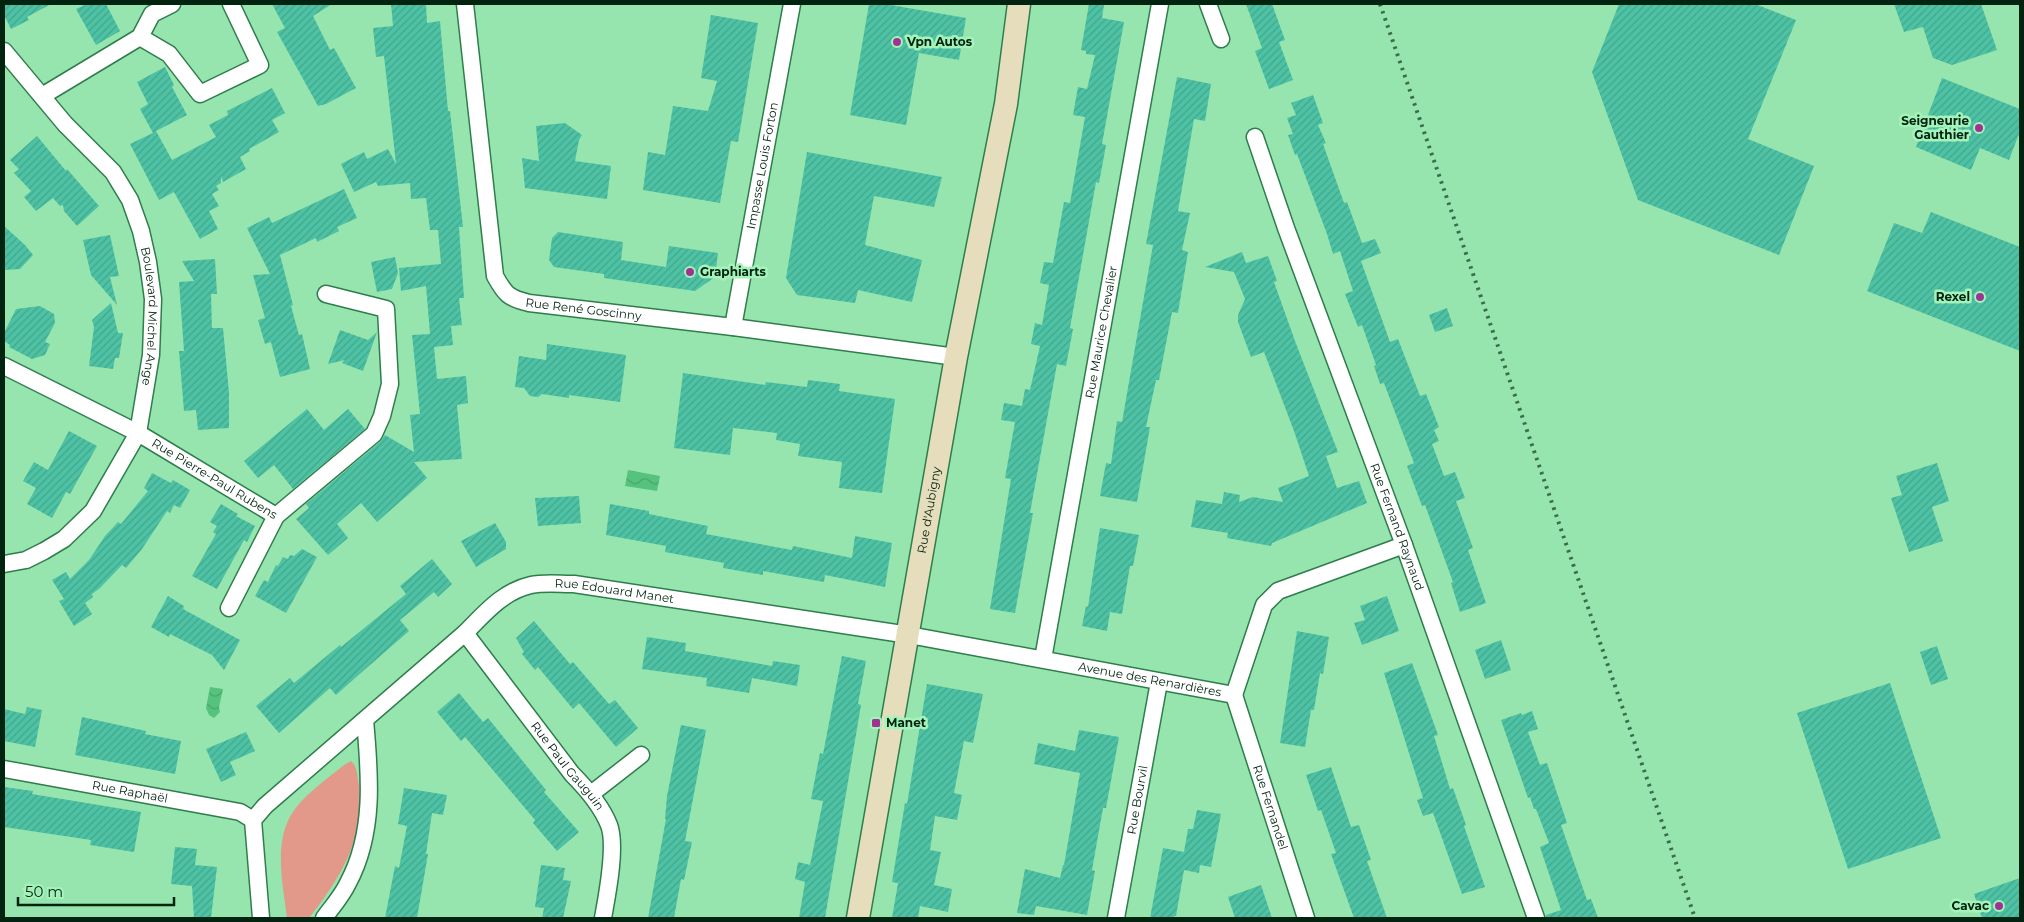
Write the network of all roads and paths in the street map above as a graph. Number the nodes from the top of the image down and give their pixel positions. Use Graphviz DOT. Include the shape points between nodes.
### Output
graph roads {
  1 [pos="172,4"];
  2 [pos="231,4"];
  3 [pos="465,4"];
  4 [pos="792,4"];
  5 [pos="1019,4"];
  6 [pos="1034,4"];
  7 [pos="1160,4"];
  8 [pos="1208,4"];
  9 [pos="140,37"];
  10 [pos="1221,39"];
  11 [pos="4,51"];
  12 [pos="42,96"];
  13 [pos="1006,104"];
  14 [pos="1255,137"];
  15 [pos="326,294"];
  16 [pos="733,327"];
  17 [pos="956,356"];
  18 [pos="4,366"];
  19 [pos="138,433"];
  20 [pos="276,516"];
  21 [pos="1404,545"];
  22 [pos="4,564"];
  23 [pos="229,608"];
  24 [pos="465,633"];
  25 [pos="909,635"];
  26 [pos="1043,659"];
  27 [pos="1159,682"];
  28 [pos="1234,695"];
  29 [pos="365,720"];
  30 [pos="641,755"];
  31 [pos="4,769"];
  32 [pos="591,794"];
  33 [pos="253,820"];
  34 [pos="261,918"];
  35 [pos="324,918"];
  36 [pos="603,918"];
  37 [pos="858,918"];
  38 [pos="1116,918"];
  39 [pos="1306,918"];
  40 [pos="1536,918"];
  1 -- 9 [label="street" via="152,14"];
  2 -- 9 [label="street" via="260,65 200,94 169,54"];
  3 -- 16 [label="street, Rue René Goscinny" via="495,276 504,293 529,303"];
  4 -- 16 [label="street, Impasse Louis Forton"];
  5 -- 13 [label="main road, Rue d'Aubigny"];
  6 -- 13 [label="main road, Rue d'Aubigny"];
  7 -- 26 [label="street, Rue Maurice Chevalier"];
  8 -- 10 [label="street"];
  9 -- 12 [label="street"];
  11 -- 12 [label="street, Boulevard Michel Ange"];
  12 -- 19 [label="street, Boulevard Michel Ange" via="113,172 130,200 141,231 153,299 151,356"];
  13 -- 17 [label="main road, Rue d'Aubigny"];
  14 -- 21 [label="street, Rue Fernand Raynaud"];
  15 -- 20 [label="street, Rue Pierre-Paul Rubens" via="386,309 390,384 374,434"];
  16 -- 17 [label="street, Rue René Goscinny"];
  17 -- 25 [label="main road, Rue d'Aubigny"];
  18 -- 19 [label="street, Rue Pierre-Paul Rubens"];
  19 -- 20 [label="street, Rue Pierre-Paul Rubens"];
  19 -- 22 [label="street, Boulevard Michel Ange" via="105,492 86,518 64,539 44,551 26,560"];
  20 -- 23 [label="street"];
  21 -- 28 [label="street, Avenue des Renardières" via="1278,591 1264,605"];
  21 -- 40 [label="street, Rue Fernand Raynaud"];
  24 -- 25 [label="street, Rue Edouard Manet" via="494,604 512,592 530,585 552,583 584,585"];
  24 -- 29 [label="street, Rue Edouard Manet"];
  24 -- 32 [label="street, Rue Paul Gauguin" via="572,774"];
  25 -- 26 [label="street, Avenue des Renardières"];
  25 -- 37 [label="main road, Rue d'Aubigny"];
  26 -- 27 [label="street, Avenue des Renardières"];
  27 -- 28 [label="street, Avenue des Renardières"];
  27 -- 38 [label="street, Rue Bourvil"];
  28 -- 39 [label="street, Rue Fernandel"];
  29 -- 33 [label="street, Rue Edouard Manet"];
  29 -- 35 [label="street" via="370,779 368,818 359,860 348,885"];
  30 -- 32 [label="street"];
  31 -- 33 [label="street, Rue Raphaël" via="240,812"];
  32 -- 36 [label="street, Rue Paul Gauguin" via="609,826 612,856"];
  33 -- 34 [label="street"];
}
